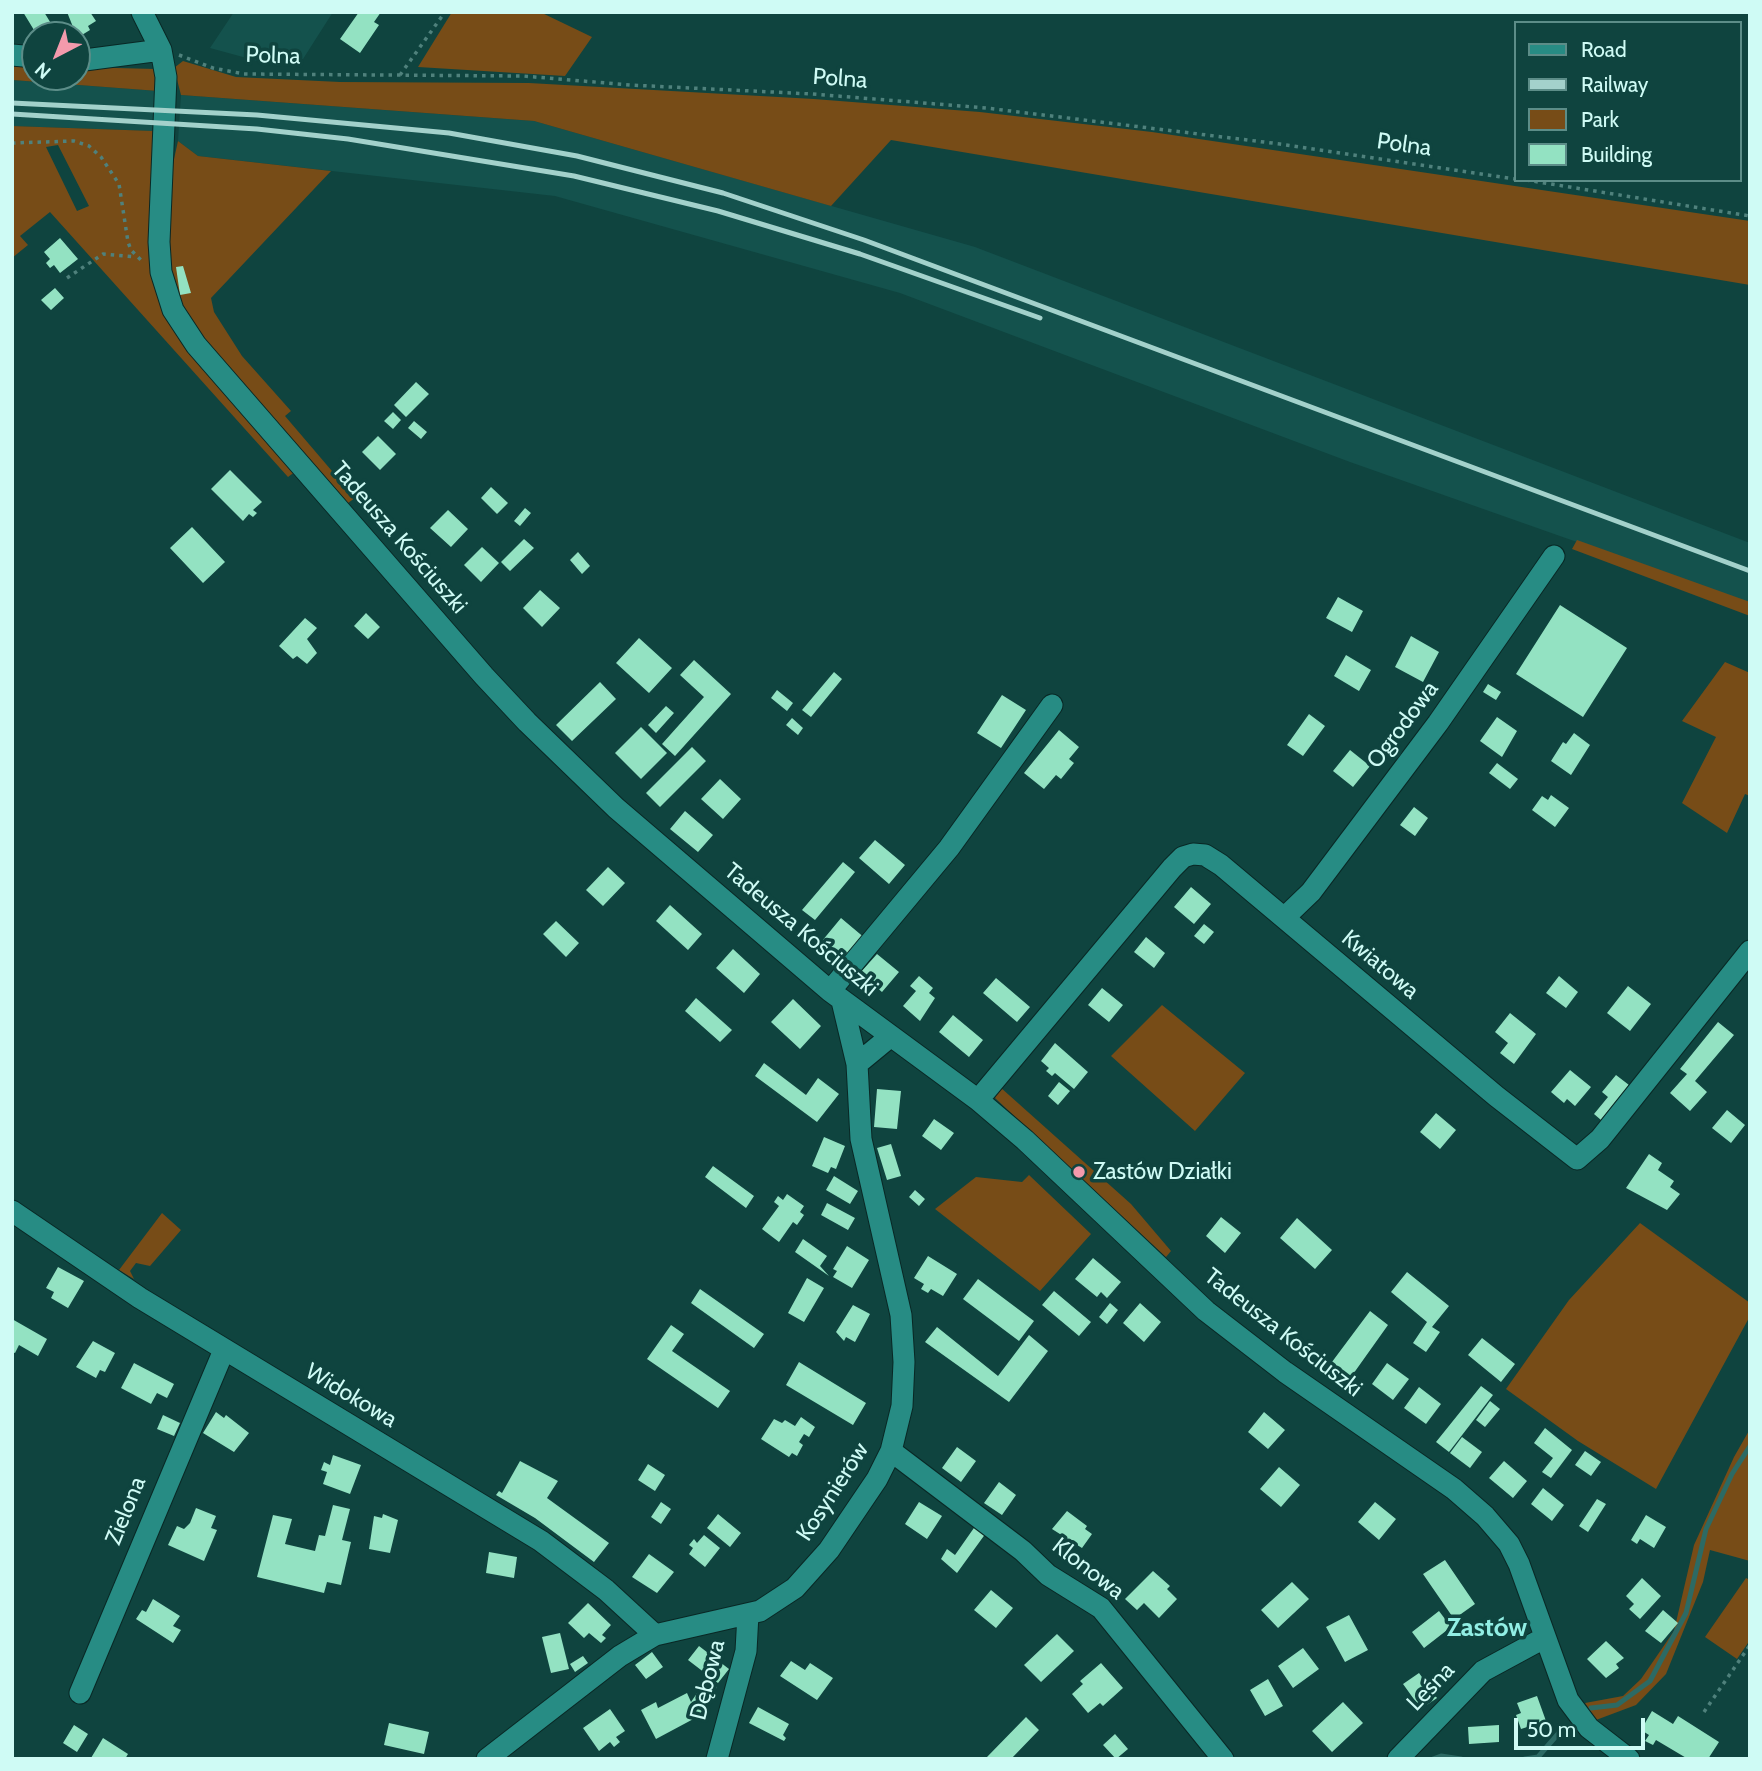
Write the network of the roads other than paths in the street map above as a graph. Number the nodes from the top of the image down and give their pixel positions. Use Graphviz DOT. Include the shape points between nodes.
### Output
graph roads {
  1 [pos="142,12"];
  2 [pos="161,50"];
  3 [pos="91,59"];
  4 [pos="1554,556"];
  5 [pos="1052,705"];
  6 [pos="1285,918"];
  7 [pos="1750,950"];
  8 [pos="836,996"];
  9 [pos="891,1036"];
  10 [pos="857,1064"];
  11 [pos="978,1100"];
  12 [pos="12,1211"];
  13 [pos="224,1350"];
  14 [pos="891,1451"];
  15 [pos="748,1614"];
  16 [pos="655,1635"];
  17 [pos="1544,1638"];
  18 [pos="80,1693"];
  19 [pos="486,1759"];
  20 [pos="717,1759"];
  21 [pos="1223,1759"];
  22 [pos="1398,1759"];
  23 [pos="1629,1759"];
  1 -- 2 [label="street, Tadeusza Kościuszki"];
  2 -- 3 [label="street"];
  2 -- 8 [label="street, Tadeusza Kościuszki" via="166,97 161,272 173,310 196,345 509,704 616,808"];
  4 -- 6 [label="street, Ogrodowa" via="1433,730 1311,892"];
  5 -- 8 [label="street"];
  6 -- 7 [label="street, Kwiatowa" via="1496,1097 1577,1159 1600,1139"];
  6 -- 11 [label="street, Kwiatowa" via="1212,858 1199,853 1183,857"];
  8 -- 9 [label="street, Tadeusza Kościuszki"];
  8 -- 10 [label="street, Kosynierów"];
  9 -- 10 [label="street"];
  9 -- 11 [label="street, Tadeusza Kościuszki"];
  10 -- 14 [label="street, Kosynierów" via="861,1139 901,1315 902,1406"];
  11 -- 17 [label="street, Tadeusza Kościuszki" via="1206,1311 1485,1516 1519,1564"];
  12 -- 13 [label="street, Widokowa"];
  13 -- 16 [label="street, Widokowa" via="541,1541 606,1590"];
  13 -- 18 [label="street, Zielona"];
  14 -- 15 [label="street, Kosynierów" via="829,1550 795,1588"];
  14 -- 21 [label="street, Klonowa" via="1023,1551 1048,1576 1101,1608"];
  15 -- 16 [label="street, Kosynierów"];
  15 -- 20 [label="street, Dębowa" via="746,1651"];
  16 -- 19 [label="street, Kosynierów" via="620,1656"];
  17 -- 22 [label="street, Leśna" via="1483,1671"];
  17 -- 23 [label="street, Tadeusza Kościuszki" via="1577,1715"];
}
